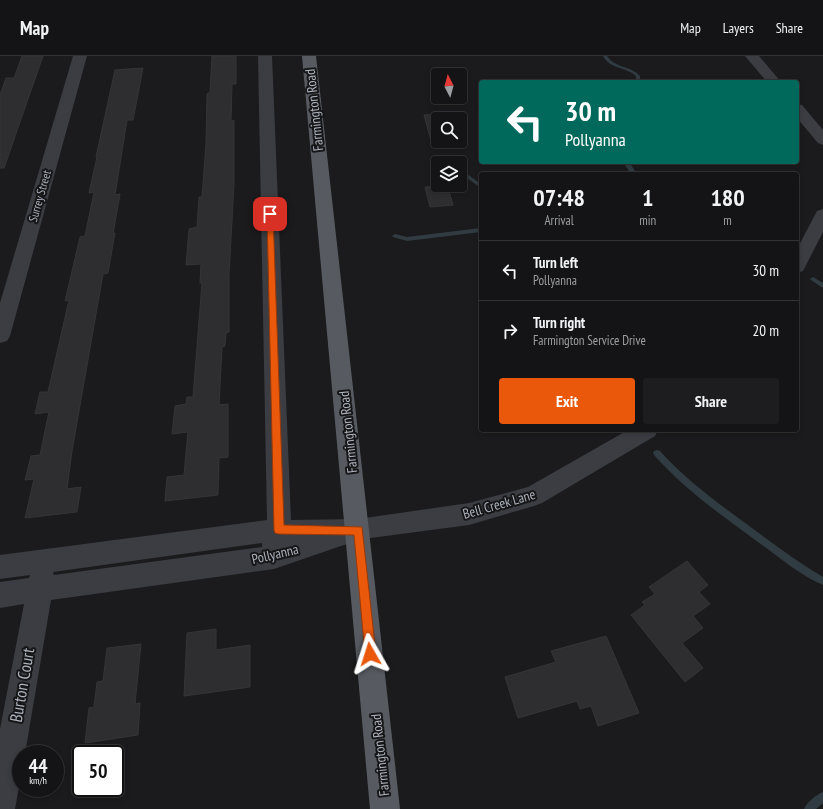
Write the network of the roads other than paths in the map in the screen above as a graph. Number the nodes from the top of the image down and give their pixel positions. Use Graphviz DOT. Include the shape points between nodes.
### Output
graph roads {
  1 [pos="80,56"];
  2 [pos="265,56"];
  3 [pos="309,56"];
  4 [pos="752,56"];
  5 [pos="772,80"];
  6 [pos="799,110"];
  7 [pos="823,140"];
  8 [pos="823,215"];
  9 [pos="799,263"];
  10 [pos="0,336"];
  11 [pos="644,432"];
  12 [pos="279,530"];
  13 [pos="358,530"];
  14 [pos="274,557"];
  15 [pos="45,562"];
  16 [pos="0,567"];
  17 [pos="39,590"];
  18 [pos="0,595"];
  19 [pos="0,809"];
  20 [pos="385,809"];
  1 -- 10 [label="street, Surrey Street"];
  2 -- 12 [label="street"];
  3 -- 13 [label="main road, Farmington Road"];
  4 -- 5 [label="street"];
  6 -- 7 [label="street"];
  8 -- 9 [label="street"];
  11 -- 13 [label="street, Bell Creek Lane" via="534,496 469,514"];
  12 -- 13 [label="street, Pollyanna"];
  12 -- 14 [label="street" via="274,542"];
  12 -- 15 [label="street, Pollyanna"];
  13 -- 14 [label="street, Pollyanna"];
  13 -- 20 [label="main road, Farmington Road"];
  14 -- 17 [label="street, Pollyanna"];
  15 -- 16 [label="street, Pollyanna"];
  15 -- 17 [label="street, Burton Court"];
  17 -- 18 [label="street, Pollyanna"];
  17 -- 19 [label="street, Burton Court"];
}
